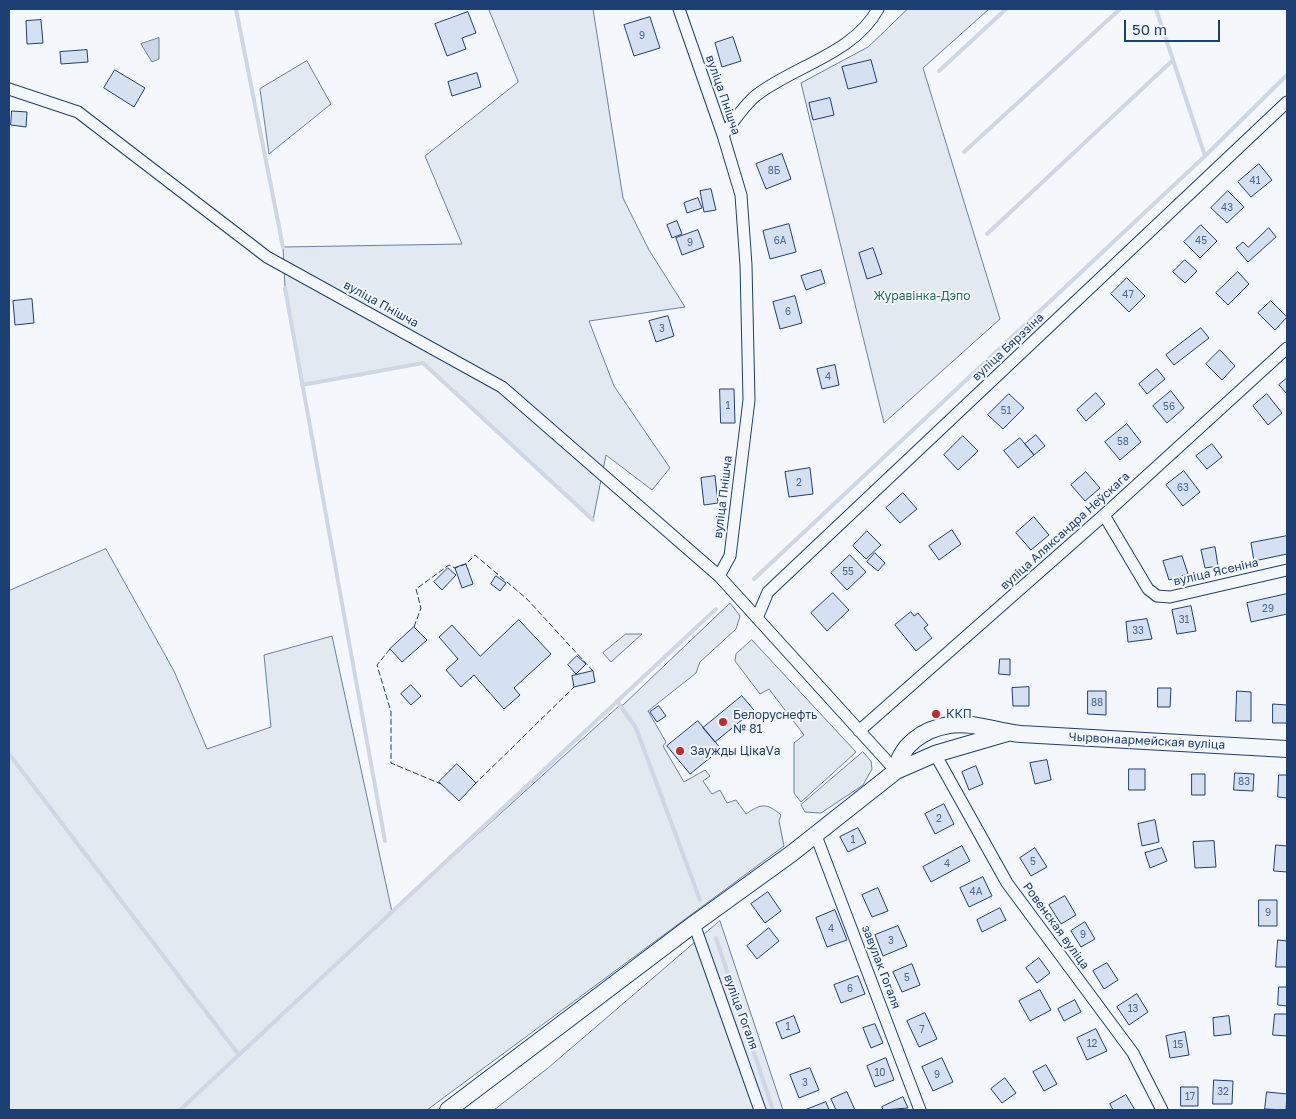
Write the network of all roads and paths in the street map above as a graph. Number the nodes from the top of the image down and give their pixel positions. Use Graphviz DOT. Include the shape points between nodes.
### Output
graph roads {
  1 [pos="679,9"];
  2 [pos="878,9"];
  3 [pos="9,89"];
  4 [pos="1287,102"];
  5 [pos="723,135"];
  6 [pos="1287,348"];
  7 [pos="1104,515"];
  8 [pos="1287,570"];
  9 [pos="719,576"];
  10 [pos="757,618"];
  11 [pos="860,731"];
  12 [pos="1007,733"];
  13 [pos="1287,749"];
  14 [pos="935,754"];
  15 [pos="896,771"];
  16 [pos="815,833"];
  17 [pos="694,924"];
  18 [pos="448,1110"];
  19 [pos="760,1110"];
  20 [pos="920,1110"];
  21 [pos="1162,1110"];
  1 -- 5 [label="street, вуліца Пнішча"];
  2 -- 5 [label="street" via="870,24 847,43 756,95"];
  3 -- 9 [label="street, вуліца Пнішча" via="78,112 267,257 502,387"];
  4 -- 10 [label="street, вуліца Бярэзіна" via="768,592"];
  5 -- 9 [label="street, вуліца Пнішча" via="741,195 749,400 730,556"];
  6 -- 7 [label="street, вуліца Аляксандра Неўскага"];
  7 -- 8 [label="street, вуліца Ясеніна" via="1148,589 1157,596 1170,597"];
  7 -- 11 [label="street, вуліца Аляксандра Неўскага"];
  9 -- 10 [label="street, вуліца Пнішча"];
  10 -- 11 [label="street, вуліца Пнішча"];
  11 -- 15 [label="street, вуліца Пнішча"];
  12 -- 13 [label="main road, Чырвонаармейская вуліца"];
  12 -- 14 [label="main road, Чырвонаармейская вуліца"];
  12 -- 15 [label="main road, Чырвонаармейская вуліца" via="961,724 931,730 904,750 897,761"];
  14 -- 15 [label="main road, Чырвонаармейская вуліца"];
  14 -- 21 [label="street, Ровенская вуліца" via="1007,883 1133,1053"];
  15 -- 16 [label="main road, Чырвонаармейская вуліца"];
  16 -- 17 [label="main road, Чырвонаармейская вуліца"];
  16 -- 20 [label="street, завулак Гогаля"];
  17 -- 18 [label="main road, Чырвонаармейская вуліца"];
  17 -- 19 [label="street, вуліца Гогаля"];
}
